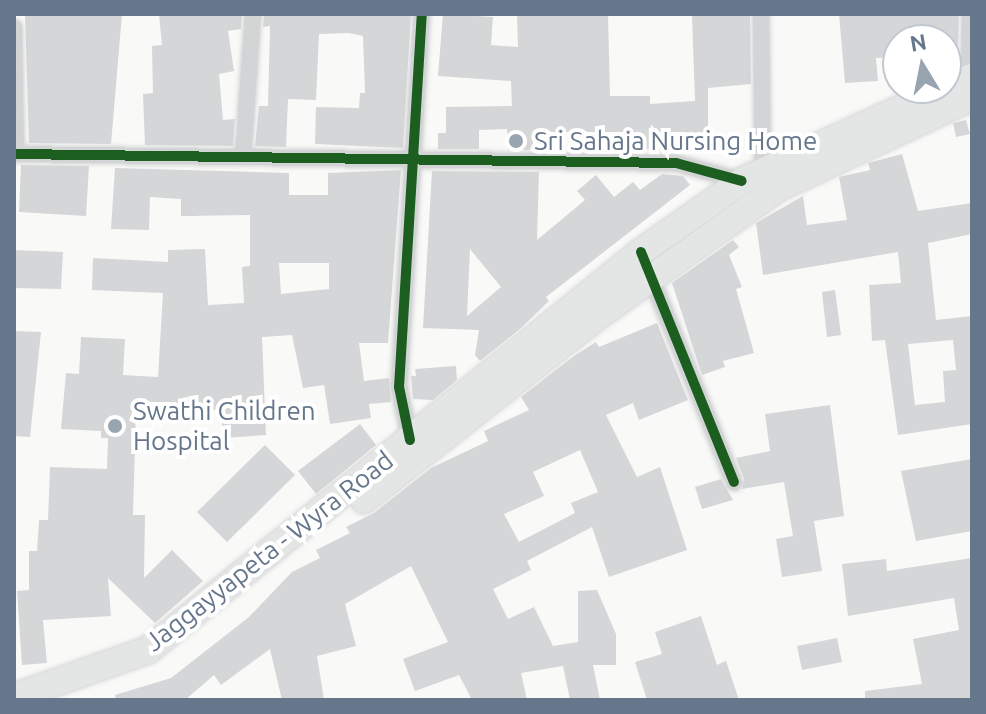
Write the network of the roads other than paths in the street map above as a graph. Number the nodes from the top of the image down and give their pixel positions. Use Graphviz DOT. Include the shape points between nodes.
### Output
graph roads {
  1 [pos="253,14"];
  2 [pos="422,14"];
  3 [pos="761,14"];
  4 [pos="970,14"];
  5 [pos="14,28"];
  6 [pos="962,78"];
  7 [pos="919,104"];
  8 [pos="929,104"];
  9 [pos="15,154"];
  10 [pos="243,157"];
  11 [pos="411,159"];
  12 [pos="752,176"];
  13 [pos="641,252"];
  14 [pos="652,278"];
  15 [pos="410,440"];
  16 [pos="734,482"];
  17 [pos="14,697"];
  18 [pos="53,700"];
  1 -- 10 [label="street"];
  2 -- 11 [label="street"];
  3 -- 12 [label="street"];
  4 -- 6 [label="street"];
  5 -- 9 [label="street"];
  7 -- 12 [label="main road, Jaggayyapeta - Wyra Road"];
  8 -- 14 [label="main road" via="778,188"];
  9 -- 10 [label="street"];
  10 -- 11 [label="street"];
  11 -- 12 [label="street" via="676,163"];
  11 -- 15 [label="street" via="399,387"];
  12 -- 13 [label="main road, Jaggayyapeta - Wyra Road"];
  13 -- 14 [label="street"];
  13 -- 15 [label="main road, Jaggayyapeta - Wyra Road"];
  14 -- 16 [label="street"];
  14 -- 18 [label="main road" via="163,658"];
  15 -- 17 [label="main road, Jaggayyapeta - Wyra Road" via="148,650"];
}
